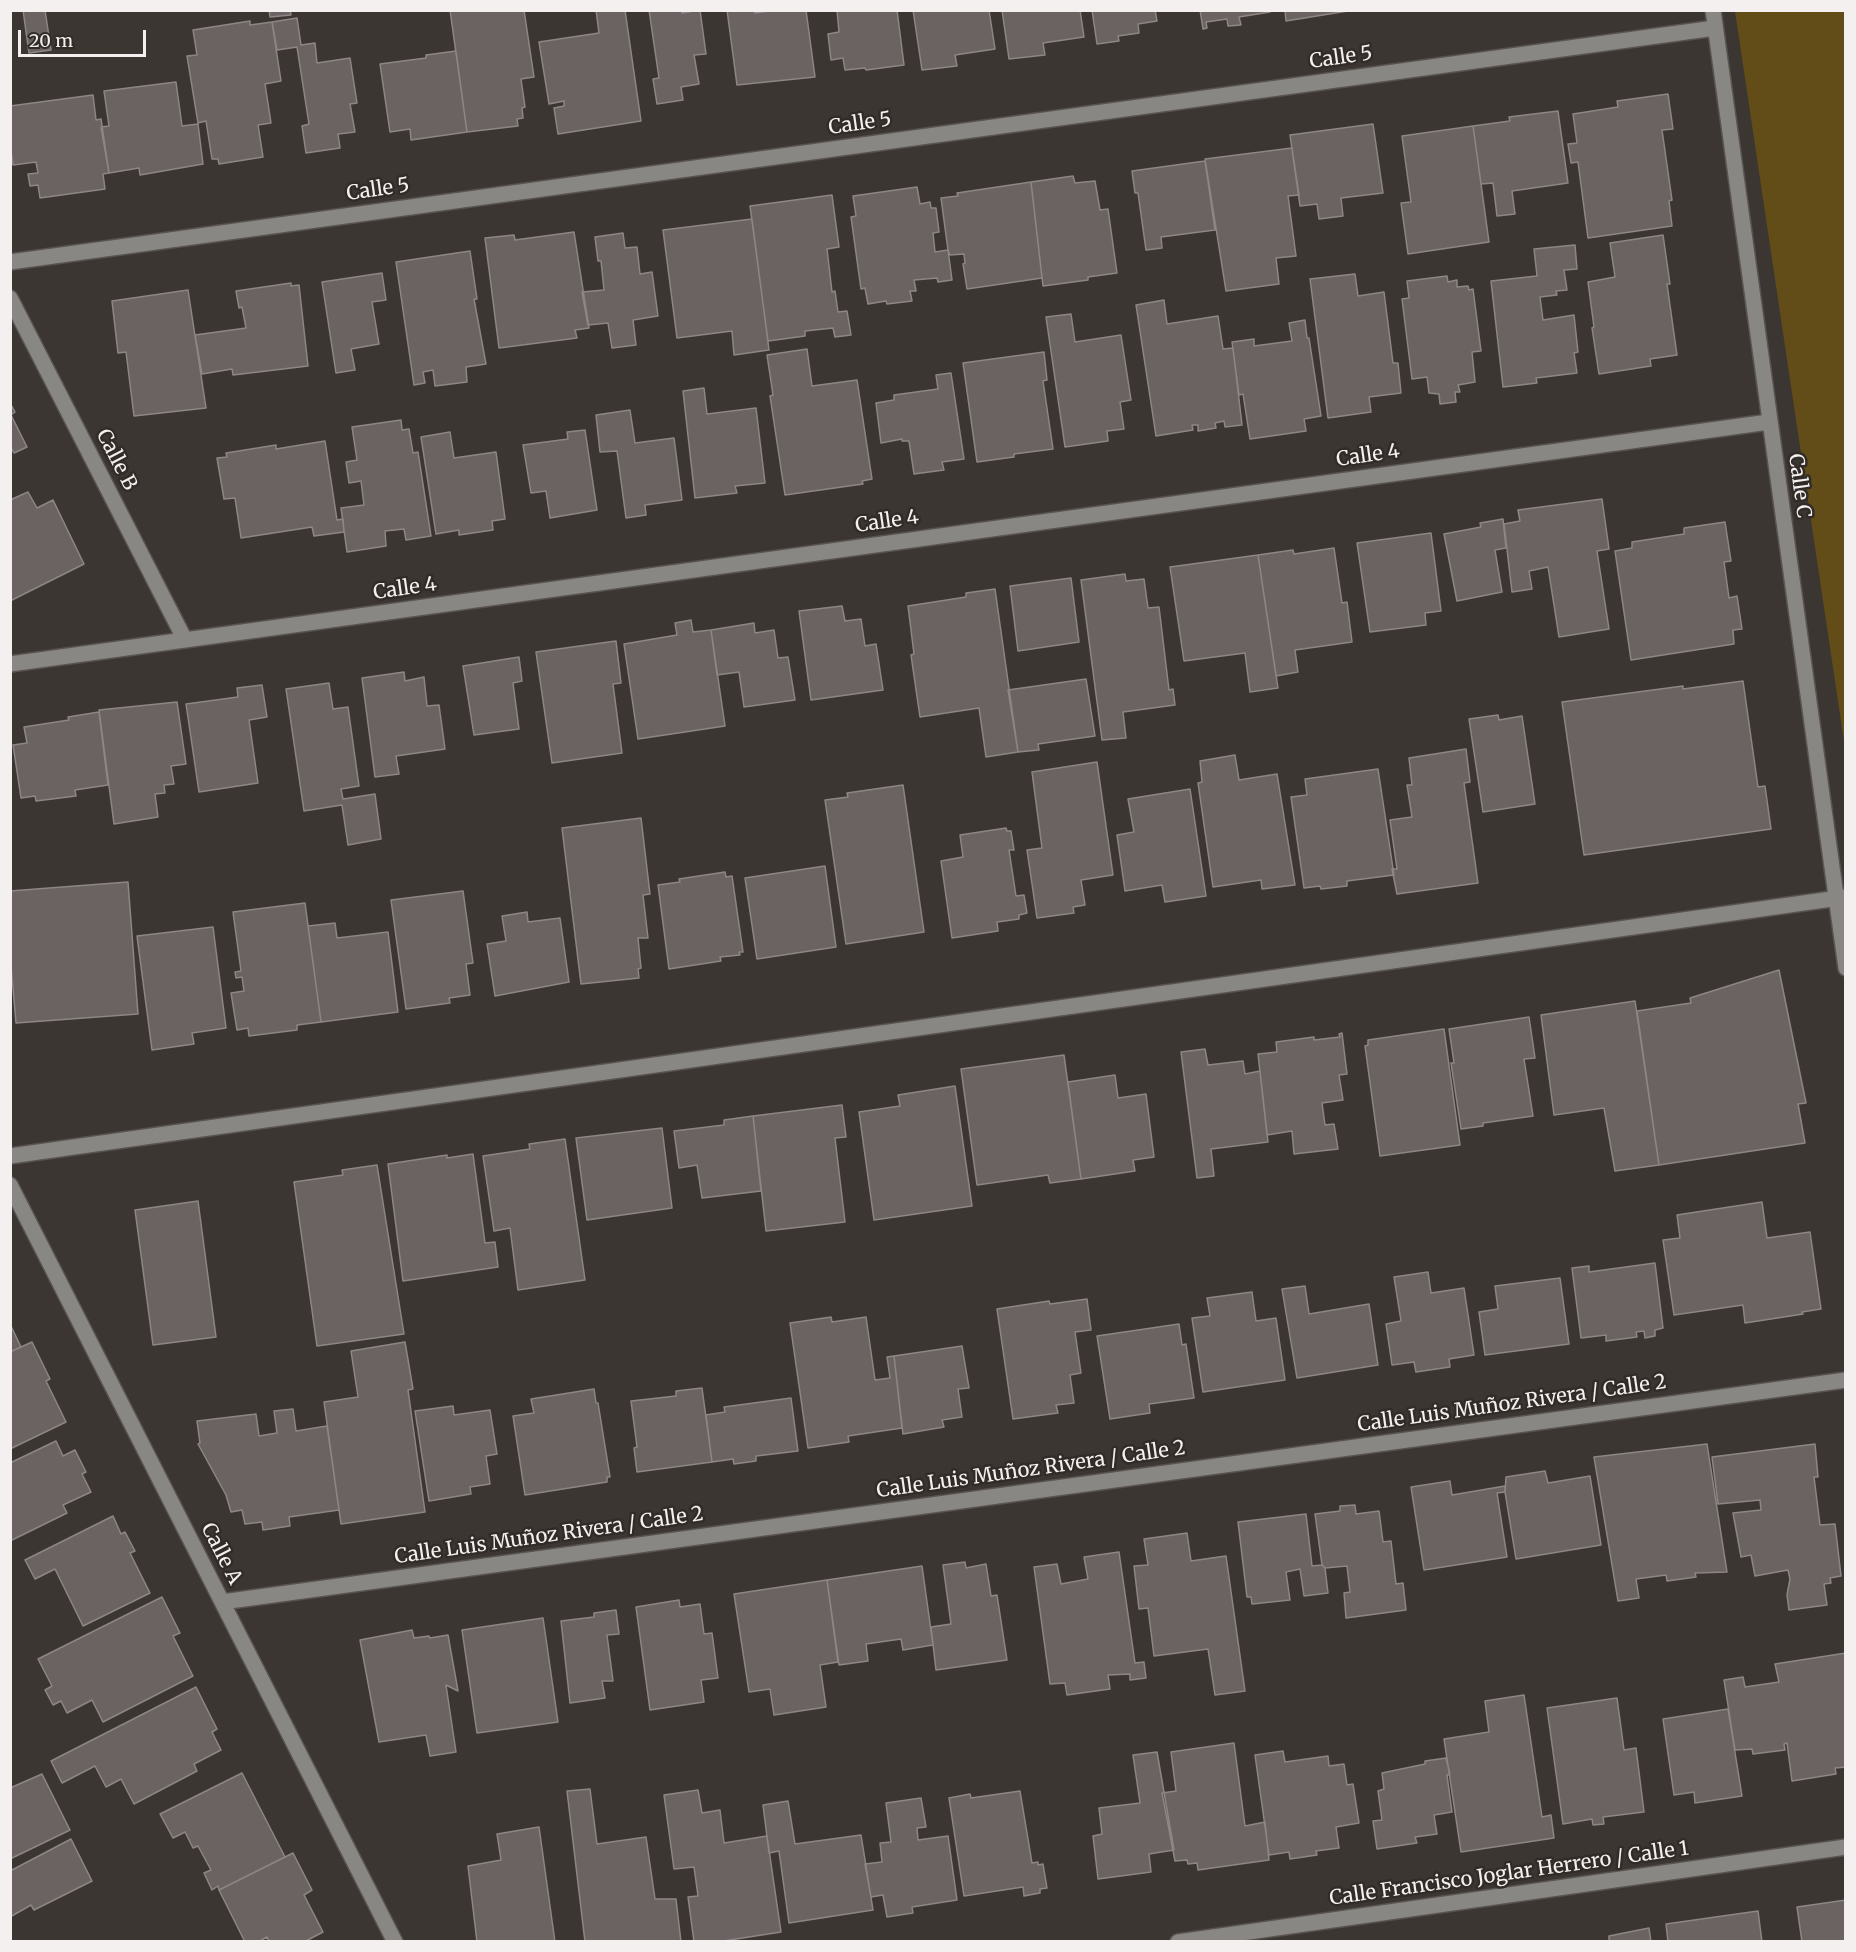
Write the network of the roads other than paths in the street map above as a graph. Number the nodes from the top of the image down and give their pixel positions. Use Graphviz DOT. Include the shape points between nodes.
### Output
graph roads {
  1 [pos="1713,10"];
  2 [pos="1715,28"];
  3 [pos="10,262"];
  4 [pos="10,298"];
  5 [pos="1769,422"];
  6 [pos="185,640"];
  7 [pos="10,664"];
  8 [pos="1841,897"];
  9 [pos="1845,968"];
  10 [pos="10,1156"];
  11 [pos="10,1185"];
  12 [pos="1845,1380"];
  13 [pos="222,1602"];
  14 [pos="1845,1847"];
  15 [pos="395,1941"];
  16 [pos="1178,1941"];
  1 -- 2 [label="street, Calle C"];
  2 -- 3 [label="street, Calle 5"];
  2 -- 5 [label="street, Calle C"];
  4 -- 6 [label="street, Calle B"];
  5 -- 6 [label="street, Calle 4"];
  5 -- 8 [label="street, Calle C"];
  6 -- 7 [label="street, Calle 4"];
  8 -- 9 [label="street, Calle C"];
  8 -- 10 [label="street"];
  11 -- 13 [label="street, Calle A"];
  12 -- 13 [label="street, Calle Luis Muñoz Rivera / Calle 2"];
  13 -- 15 [label="street, Calle A"];
  14 -- 16 [label="street, Calle Francisco Joglar Herrero / Calle 1"];
}
